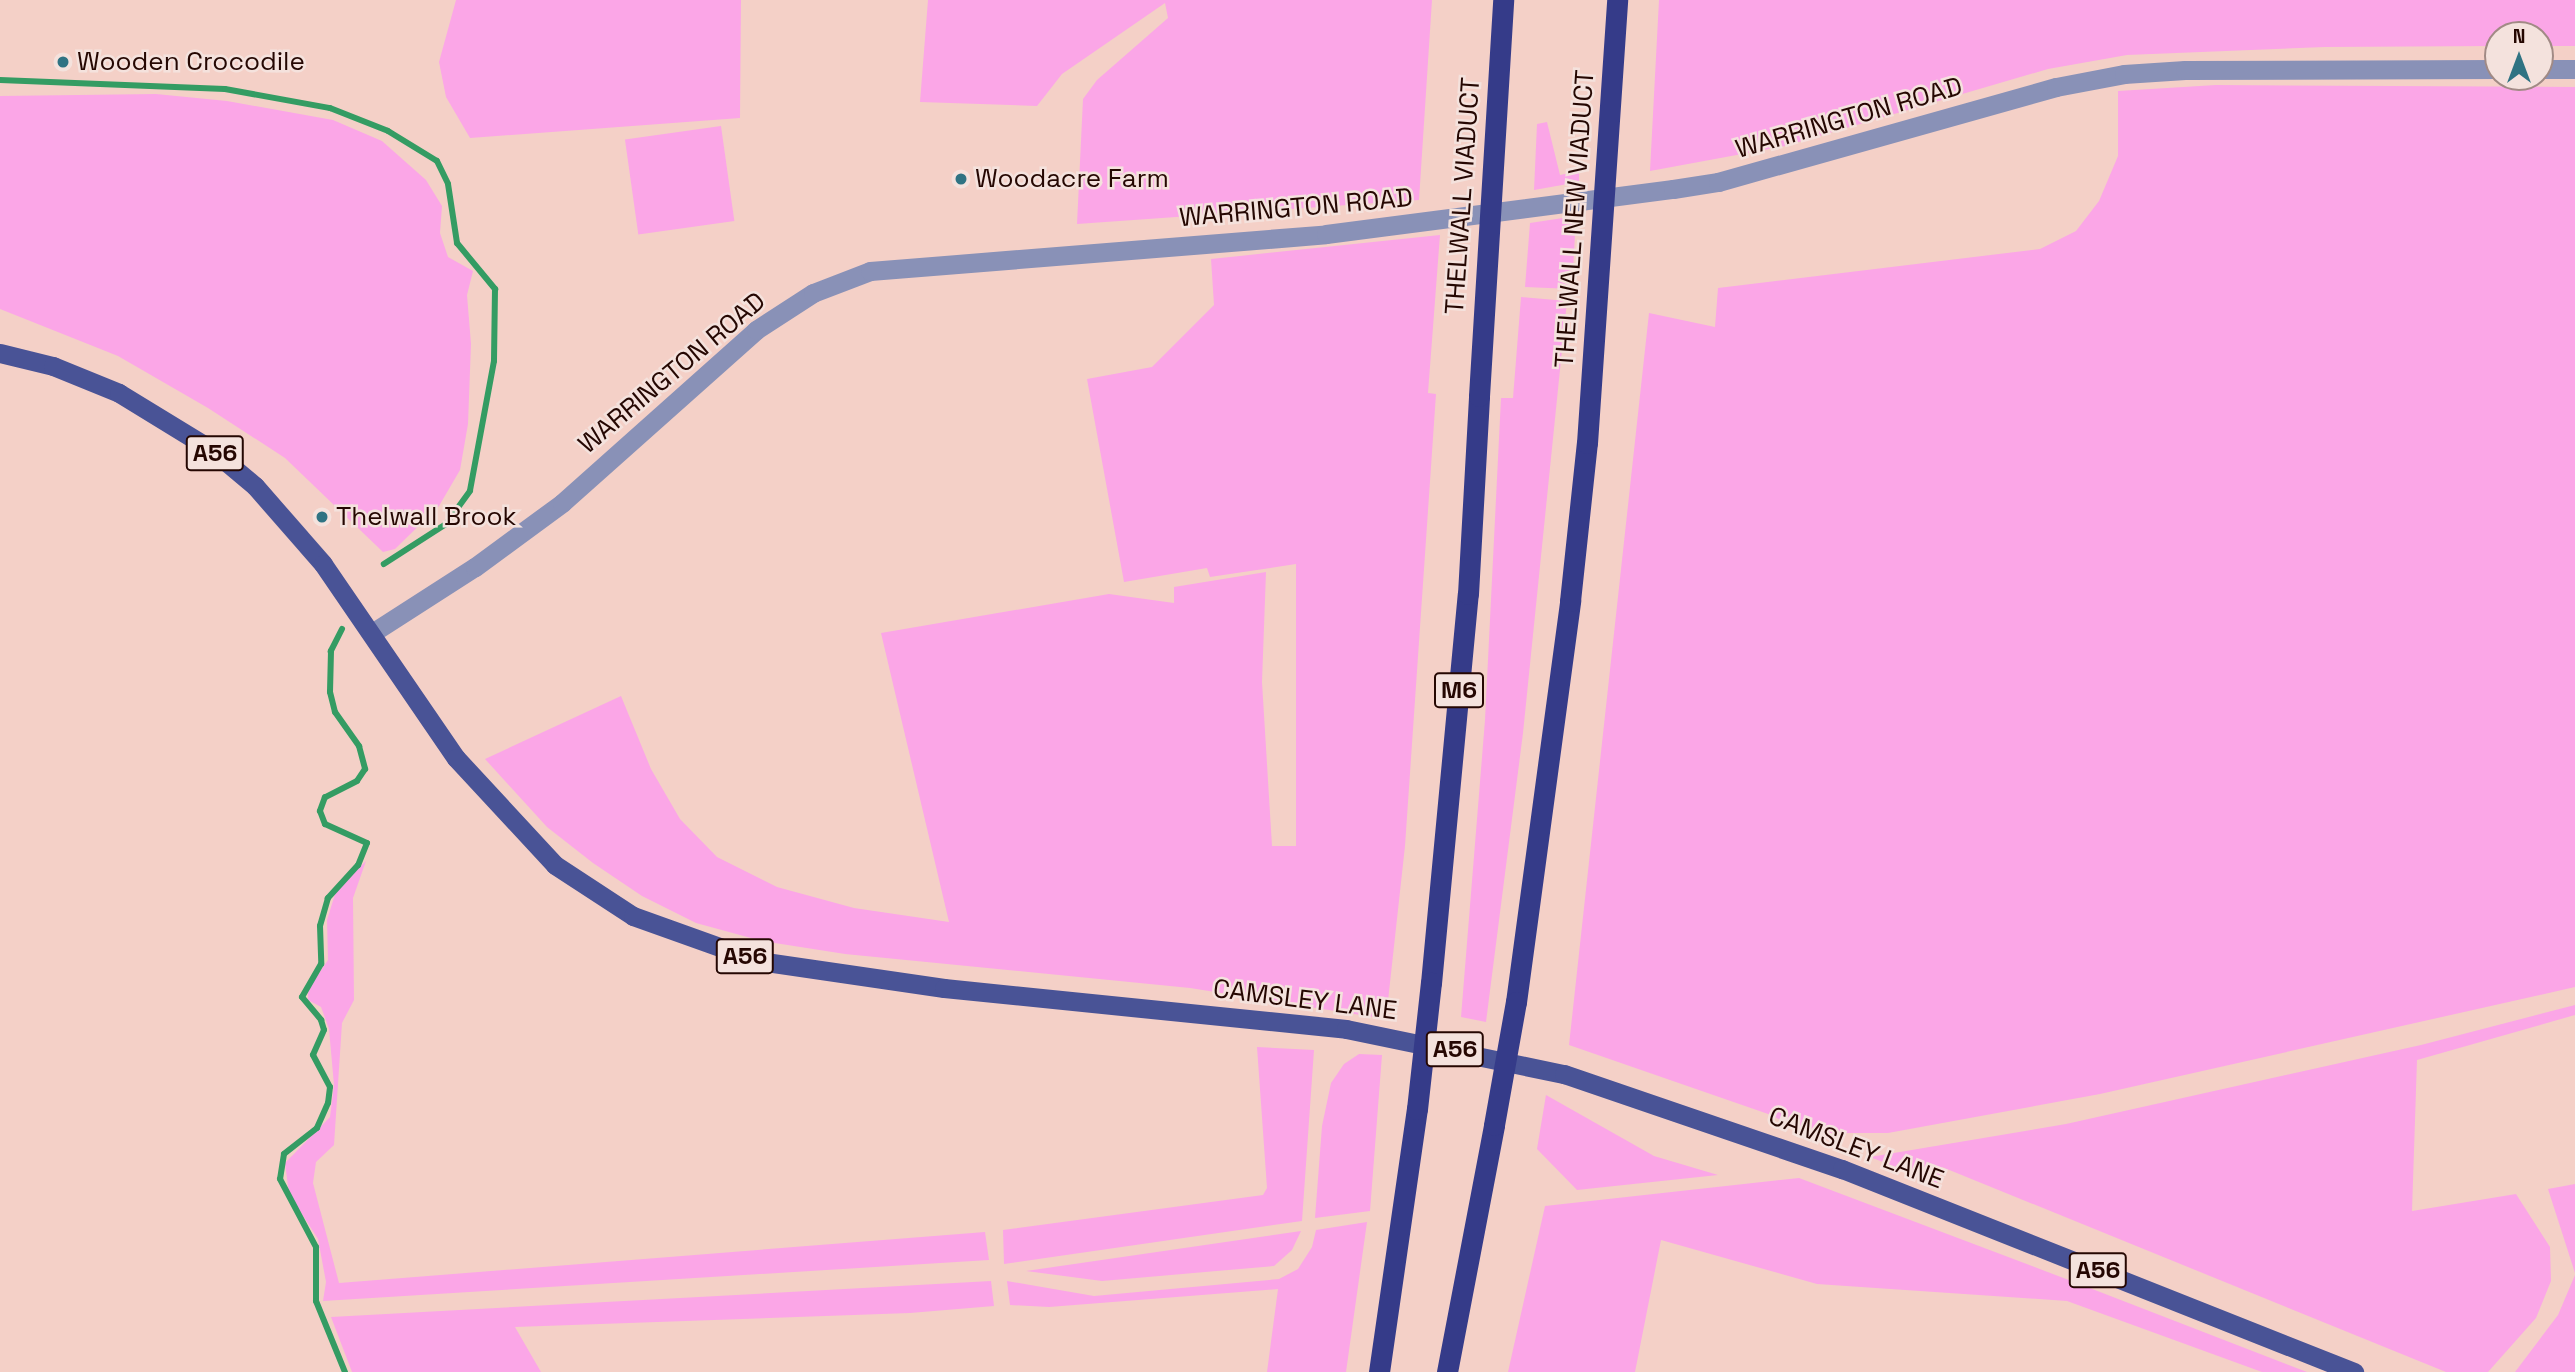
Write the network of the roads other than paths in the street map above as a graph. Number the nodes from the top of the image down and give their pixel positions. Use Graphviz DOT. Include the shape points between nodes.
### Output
graph roads {
  1 [pos="1503,0"];
  2 [pos="1617,0"];
  3 [pos="2484,69"];
  4 [pos="2554,69"];
  5 [pos="2575,69"];
  6 [pos="0,353"];
  7 [pos="372,633"];
  8 [pos="1379,1372"];
  9 [pos="1447,1372"];
  10 [pos="2354,1372"];
  1 -- 8 [label="highway, THELWALL VIADUCT / M6, bridge" via="1468,594 1417,1109"];
  2 -- 9 [label="highway, THELWALL NEW VIADUCT, bridge" via="1587,443 1570,601 1516,1002"];
  3 -- 7 [label="street, WARRINGTON ROAD" via="2124,74 2056,87 1793,163 1684,188 1326,234 870,271 813,293 756,330 562,503 475,567"];
  4 -- 5 [label="street"];
  6 -- 7 [label="main road, A56" via="52,366 119,393 212,450 294,528"];
  7 -- 10 [label="main road, CAMSLEY LANE / A56" via="456,758 555,865 633,916 759,961 944,988 1346,1029 1564,1074 1842,1170"];
}
